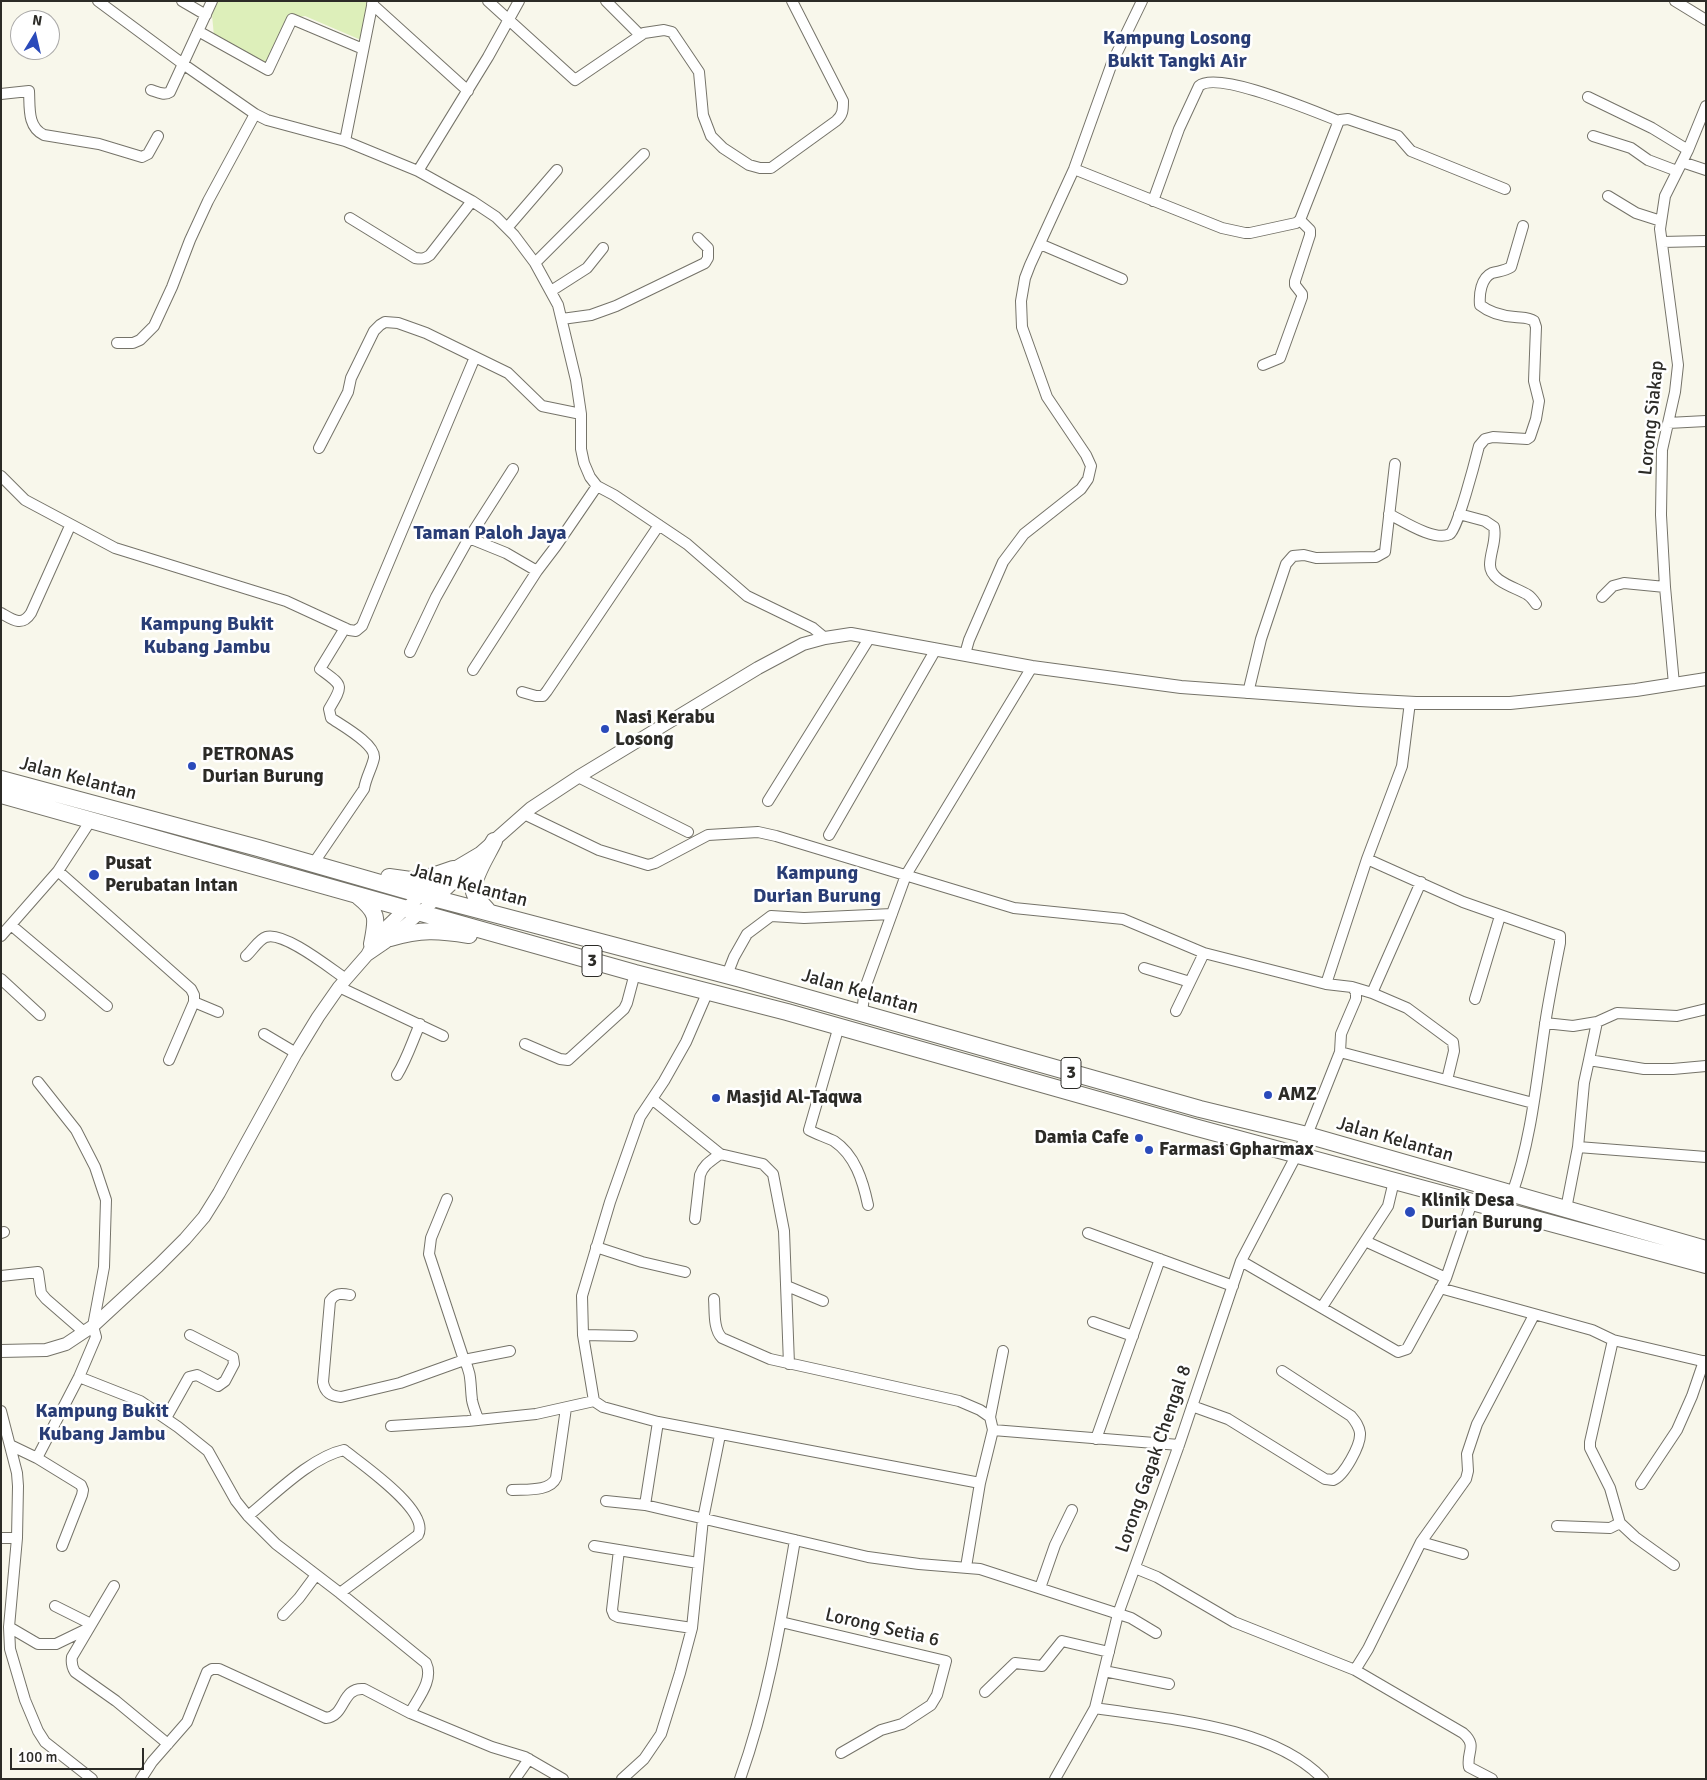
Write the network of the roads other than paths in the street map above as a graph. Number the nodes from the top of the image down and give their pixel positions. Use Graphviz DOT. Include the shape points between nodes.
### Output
graph roads {
  1 [pos="98,1"];
  2 [pos="182,1"];
  3 [pos="212,1"];
  4 [pos="488,1"];
  5 [pos="519,1"];
  6 [pos="606,1"];
  7 [pos="792,1"];
  8 [pos="1142,1"];
  9 [pos="1675,1"];
  10 [pos="372,3"];
  11 [pos="206,15"];
  12 [pos="509,20"];
  13 [pos="1706,20"];
  14 [pos="198,31"];
  15 [pos="640,35"];
  16 [pos="363,49"];
  17 [pos="183,64"];
  18 [pos="151,90"];
  19 [pos="468,91"];
  20 [pos="1,94"];
  21 [pos="1588,97"];
  22 [pos="1706,106"];
  23 [pos="255,114"];
  24 [pos="1339,121"];
  25 [pos="158,136"];
  26 [pos="1593,136"];
  27 [pos="345,141"];
  28 [pos="1688,150"];
  29 [pos="644,154"];
  30 [pos="1682,162"];
  31 [pos="1074,169"];
  32 [pos="556,170"];
  33 [pos="1706,170"];
  34 [pos="1677,171"];
  35 [pos="418,172"];
  36 [pos="1505,189"];
  37 [pos="1608,196"];
  38 [pos="472,201"];
  39 [pos="1154,201"];
  40 [pos="350,218"];
  41 [pos="1300,220"];
  42 [pos="1662,221"];
  43 [pos="1523,226"];
  44 [pos="507,228"];
  45 [pos="698,238"];
  46 [pos="1706,241"];
  47 [pos="1662,242"];
  48 [pos="1040,244"];
  49 [pos="603,248"];
  50 [pos="535,263"];
  51 [pos="1122,279"];
  52 [pos="551,290"];
  53 [pos="562,319"];
  54 [pos="117,343"];
  55 [pos="475,357"];
  56 [pos="1263,365"];
  57 [pos="581,414"];
  58 [pos="1706,422"];
  59 [pos="1668,423"];
  60 [pos="319,448"];
  61 [pos="1395,464"];
  62 [pos="513,469"];
  63 [pos="1,476"];
  64 [pos="597,486"];
  65 [pos="1389,514"];
  66 [pos="1459,514"];
  67 [pos="659,525"];
  68 [pos="70,526"];
  69 [pos="469,538"];
  70 [pos="537,571"];
  71 [pos="1665,587"];
  72 [pos="1602,597"];
  73 [pos="1536,604"];
  74 [pos="1,613"];
  75 [pos="345,628"];
  76 [pos="870,637"];
  77 [pos="825,638"];
  78 [pos="936,649"];
  79 [pos="410,652"];
  80 [pos="965,654"];
  81 [pos="1032,667"];
  82 [pos="473,670"];
  83 [pos="1706,679"];
  84 [pos="1674,684"];
  85 [pos="522,692"];
  86 [pos="1248,692"];
  87 [pos="1410,702"];
  88 [pos="578,777"];
  89 [pos="1,779"];
  90 [pos="1,796"];
  91 [pos="768,801"];
  92 [pos="524,814"];
  93 [pos="91,820"];
  94 [pos="688,832"];
  95 [pos="829,835"];
  96 [pos="494,842"];
  97 [pos="480,853"];
  98 [pos="1367,859"];
  99 [pos="313,864"];
  100 [pos="452,870"];
  101 [pos="58,871"];
  102 [pos="339,871"];
  103 [pos="906,875"];
  104 [pos="1421,882"];
  105 [pos="356,894"];
  106 [pos="429,897"];
  107 [pos="413,910"];
  108 [pos="488,911"];
  109 [pos="892,914"];
  110 [pos="1500,916"];
  111 [pos="11,925"];
  112 [pos="1,936"];
  113 [pos="390,938"];
  114 [pos="531,944"];
  115 [pos="369,949"];
  116 [pos="1204,952"];
  117 [pos="246,956"];
  118 [pos="1144,968"];
  119 [pos="635,973"];
  120 [pos="734,977"];
  121 [pos="1,979"];
  122 [pos="1190,982"];
  123 [pos="342,983"];
  124 [pos="1326,984"];
  125 [pos="1352,987"];
  126 [pos="708,991"];
  127 [pos="1372,993"];
  128 [pos="1475,999"];
  129 [pos="194,1002"];
  130 [pos="107,1006"];
  131 [pos="766,1006"];
  132 [pos="1706,1009"];
  133 [pos="1176,1011"];
  134 [pos="218,1012"];
  135 [pos="862,1013"];
  136 [pos="40,1015"];
  137 [pos="1597,1022"];
  138 [pos="1545,1023"];
  139 [pos="420,1024"];
  140 [pos="839,1026"];
  141 [pos="264,1034"];
  142 [pos="443,1036"];
  143 [pos="525,1044"];
  144 [pos="1340,1052"];
  145 [pos="296,1053"];
  146 [pos="169,1060"];
  147 [pos="1589,1060"];
  148 [pos="1706,1066"];
  149 [pos="397,1075"];
  150 [pos="1447,1080"];
  151 [pos="38,1082"];
  152 [pos="652,1099"];
  153 [pos="1533,1103"];
  154 [pos="1307,1135"];
  155 [pos="1578,1147"];
  156 [pos="720,1154"];
  157 [pos="1297,1154"];
  158 [pos="1706,1157"];
  159 [pos="1394,1180"];
  160 [pos="1512,1194"];
  161 [pos="447,1199"];
  162 [pos="1472,1202"];
  163 [pos="868,1205"];
  164 [pos="1566,1209"];
  165 [pos="695,1219"];
  166 [pos="1088,1233"];
  167 [pos="1365,1241"];
  168 [pos="596,1247"];
  169 [pos="1706,1249"];
  170 [pos="1160,1259"];
  171 [pos="1241,1261"];
  172 [pos="1706,1265"];
  173 [pos="685,1272"];
  174 [pos="1,1276"];
  175 [pos="1446,1278"];
  176 [pos="786,1286"];
  177 [pos="1233,1286"];
  178 [pos="1440,1288"];
  179 [pos="350,1295"];
  180 [pos="714,1299"];
  181 [pos="823,1301"];
  182 [pos="1322,1307"];
  183 [pos="1534,1315"];
  184 [pos="1093,1322"];
  185 [pos="88,1329"];
  186 [pos="582,1334"];
  187 [pos="190,1335"];
  188 [pos="632,1336"];
  189 [pos="1133,1336"];
  190 [pos="1613,1340"];
  191 [pos="1,1351"];
  192 [pos="510,1351"];
  193 [pos="1003,1351"];
  194 [pos="464,1360"];
  195 [pos="1705,1361"];
  196 [pos="789,1364"];
  197 [pos="1282,1371"];
  198 [pos="79,1377"];
  199 [pos="594,1401"];
  200 [pos="1192,1406"];
  201 [pos="566,1408"];
  202 [pos="1,1411"];
  203 [pos="990,1417"];
  204 [pos="166,1418"];
  205 [pos="478,1419"];
  206 [pos="658,1422"];
  207 [pos="391,1426"];
  208 [pos="992,1430"];
  209 [pos="720,1435"];
  210 [pos="1096,1439"];
  211 [pos="10,1445"];
  212 [pos="1179,1446"];
  213 [pos="37,1458"];
  214 [pos="980,1483"];
  215 [pos="1641,1484"];
  216 [pos="512,1490"];
  217 [pos="606,1501"];
  218 [pos="645,1505"];
  219 [pos="1072,1510"];
  220 [pos="248,1516"];
  221 [pos="703,1518"];
  222 [pos="1620,1523"];
  223 [pos="1557,1526"];
  224 [pos="1,1538"];
  225 [pos="17,1538"];
  226 [pos="795,1540"];
  227 [pos="1421,1542"];
  228 [pos="62,1546"];
  229 [pos="594,1546"];
  230 [pos="619,1550"];
  231 [pos="1463,1554"];
  232 [pos="698,1563"];
  233 [pos="1674,1565"];
  234 [pos="966,1567"];
  235 [pos="1135,1568"];
  236 [pos="316,1575"];
  237 [pos="114,1586"];
  238 [pos="1040,1588"];
  239 [pos="340,1593"];
  240 [pos="55,1606"];
  241 [pos="1118,1614"];
  242 [pos="283,1615"];
  243 [pos="781,1622"];
  244 [pos="90,1626"];
  245 [pos="8,1627"];
  246 [pos="692,1628"];
  247 [pos="1156,1633"];
  248 [pos="1109,1652"];
  249 [pos="1355,1670"];
  250 [pos="1104,1671"];
  251 [pos="1169,1684"];
  252 [pos="985,1692"];
  253 [pos="1095,1708"];
  254 [pos="410,1712"];
  255 [pos="168,1744"];
  256 [pos="841,1753"];
  257 [pos="529,1759"];
  258 [pos="1320,1778"];
  259 [pos="92,1779"];
  260 [pos="141,1779"];
  261 [pos="515,1779"];
  262 [pos="563,1779"];
  263 [pos="622,1779"];
  264 [pos="740,1779"];
  265 [pos="1055,1779"];
  266 [pos="1492,1779"];
  1 -- 17 [label="street"];
  2 -- 11 [label="street"];
  3 -- 11 [label="street"];
  4 -- 12 [label="street"];
  5 -- 12 [label="street"];
  6 -- 15 [label="street"];
  7 -- 15 [label="street" via="842,101 843,109 836,121 771,168 749,164 723,148 711,136 703,115 699,72 672,32 664,30"];
  8 -- 31 [label="street" via="1112,63"];
  9 -- 13 [label="street"];
  10 -- 16 [label="street"];
  10 -- 19 [label="street"];
  11 -- 14 [label="street"];
  12 -- 15 [label="street" via="575,80"];
  12 -- 19 [label="street"];
  14 -- 16 [label="street" via="268,70 292,19"];
  14 -- 17 [label="street"];
  16 -- 27 [label="street"];
  17 -- 18 [label="street" via="170,92"];
  17 -- 23 [label="street"];
  19 -- 35 [label="street"];
  20 -- 25 [label="street" via="29,90 31,123 44,135 99,144 142,157 148,154"];
  21 -- 28 [label="street" via="1652,128"];
  22 -- 28 [label="street, Lorong Siakap"];
  23 -- 27 [label="street"];
  23 -- 54 [label="street" via="204,208 154,326 140,340"];
  24 -- 36 [label="street" via="1353,119 1398,136 1411,151"];
  24 -- 39 [label="street" via="1264,93 1213,81 1203,82 1179,129"];
  24 -- 41 [label="street"];
  26 -- 34 [label="street" via="1631,148 1648,160"];
  27 -- 35 [label="street"];
  28 -- 30 [label="street, Lorong Siakap"];
  29 -- 50 [label="street"];
  30 -- 33 [label="street"];
  30 -- 34 [label="street, Lorong Siakap"];
  31 -- 39 [label="street"];
  31 -- 48 [label="street"];
  32 -- 44 [label="street"];
  34 -- 42 [label="street, Lorong Siakap" via="1665,196"];
  35 -- 38 [label="street"];
  37 -- 42 [label="street" via="1636,212"];
  38 -- 40 [label="street" via="430,255 421,259"];
  38 -- 44 [label="street"];
  39 -- 41 [label="street" via="1222,228 1245,233"];
  41 -- 56 [label="street" via="1310,230 1295,285 1302,297 1280,358"];
  42 -- 47 [label="street, Lorong Siakap"];
  43 -- 66 [label="street" via="1511,267 1491,274 1479,294 1480,304 1486,310 1534,321 1536,419 1527,439 1493,437 1479,446"];
  44 -- 50 [label="street"];
  45 -- 53 [label="street" via="708,248 705,263 616,306"];
  46 -- 47 [label="street"];
  47 -- 59 [label="street, Lorong Siakap" via="1678,364"];
  48 -- 51 [label="street"];
  48 -- 80 [label="street" via="1025,278 1021,301 1022,326 1047,397 1091,466 1081,489 1024,534 1003,562"];
  49 -- 52 [label="street" via="587,268"];
  50 -- 52 [label="street"];
  52 -- 53 [label="street"];
  53 -- 57 [label="street"];
  55 -- 57 [label="street" via="508,373 542,406"];
  55 -- 60 [label="street" via="426,333 385,322 374,331"];
  55 -- 75 [label="street" via="362,626 356,631"];
  57 -- 64 [label="street" via="584,463"];
  58 -- 59 [label="street"];
  59 -- 71 [label="street, Lorong Siakap" via="1662,450"];
  61 -- 65 [label="street"];
  62 -- 69 [label="street"];
  63 -- 68 [label="street" via="26,500"];
  64 -- 67 [label="street"];
  64 -- 70 [label="street"];
  65 -- 66 [label="street" via="1436,536 1453,532"];
  65 -- 86 [label="street" via="1382,555 1293,556 1286,564 1261,639"];
  66 -- 73 [label="street" via="1486,521 1494,527 1496,534 1490,567 1504,583 1528,595"];
  67 -- 77 [label="street" via="687,544 747,596 813,628"];
  67 -- 85 [label="street" via="547,692 536,696"];
  68 -- 74 [label="street" via="27,620 19,622"];
  68 -- 75 [label="street" via="115,548 286,601"];
  69 -- 70 [label="street" via="506,553"];
  69 -- 79 [label="street"];
  70 -- 82 [label="street"];
  71 -- 72 [label="street" via="1624,583 1612,586"];
  71 -- 84 [label="street, Lorong Siakap"];
  75 -- 99 [label="street" via="320,669 340,686 328,709 331,718 366,743 374,758 364,789"];
  76 -- 77 [label="street" via="851,634"];
  76 -- 78 [label="street"];
  76 -- 91 [label="street"];
  77 -- 88 [label="street" via="803,644 758,668"];
  78 -- 80 [label="street"];
  78 -- 95 [label="street"];
  80 -- 81 [label="street"];
  81 -- 86 [label="street" via="1181,687"];
  81 -- 103 [label="street"];
  83 -- 84 [label="street"];
  84 -- 87 [label="street" via="1510,703"];
  86 -- 87 [label="street"];
  87 -- 98 [label="street" via="1402,766"];
  88 -- 92 [label="street"];
  88 -- 94 [label="street"];
  89 -- 99 [label="highway, Jalan Kelantan / 3"];
  90 -- 93 [label="highway, Jalan Kelantan / 3"];
  92 -- 96 [label="street"];
  92 -- 103 [label="street" via="599,850 648,865 708,835 758,832"];
  93 -- 101 [label="street"];
  93 -- 105 [label="highway, Jalan Kelantan / 3"];
  96 -- 97 [label="street"];
  96 -- 108 [label="highway" via="474,887 476,897"];
  97 -- 100 [label="street"];
  97 -- 106 [label="street" via="472,865"];
  98 -- 104 [label="street"];
  98 -- 124 [label="street"];
  99 -- 102 [label="highway, Jalan Kelantan / 3"];
  100 -- 102 [label="highway" via="418,881"];
  100 -- 106 [label="street"];
  101 -- 111 [label="street"];
  101 -- 129 [label="street" via="191,989"];
  102 -- 106 [label="highway, Jalan Kelantan / 3"];
  103 -- 109 [label="street"];
  103 -- 116 [label="street" via="1014,908 1122,919"];
  104 -- 110 [label="street"];
  104 -- 127 [label="street"];
  105 -- 107 [label="highway, Jalan Kelantan / 3"];
  105 -- 115 [label="highway" via="372,907 376,923"];
  106 -- 107 [label="street"];
  106 -- 108 [label="highway, Jalan Kelantan / 3"];
  107 -- 113 [label="street"];
  107 -- 114 [label="highway, Jalan Kelantan / 3"];
  107 -- 115 [label="street" via="378,935"];
  108 -- 120 [label="highway, Jalan Kelantan / 3"];
  109 -- 120 [label="street" via="804,918 771,916 747,934 734,957"];
  109 -- 135 [label="street" via="864,988"];
  110 -- 128 [label="street"];
  110 -- 138 [label="street" via="1560,936"];
  111 -- 112 [label="street"];
  111 -- 130 [label="street"];
  113 -- 114 [label="highway" via="434,930"];
  113 -- 115 [label="street"];
  114 -- 119 [label="highway, Jalan Kelantan / 3"];
  115 -- 123 [label="street"];
  116 -- 122 [label="street"];
  116 -- 124 [label="street"];
  117 -- 123 [label="street" via="262,939 273,936 301,947"];
  118 -- 122 [label="street"];
  119 -- 126 [label="highway, Jalan Kelantan / 3"];
  119 -- 143 [label="street" via="624,1009 568,1060"];
  120 -- 131 [label="highway" via="766,998"];
  120 -- 135 [label="highway, Jalan Kelantan / 3"];
  121 -- 136 [label="street"];
  122 -- 133 [label="street"];
  123 -- 139 [label="street"];
  123 -- 145 [label="street"];
  124 -- 125 [label="street"];
  125 -- 127 [label="street"];
  125 -- 144 [label="street, Lorong Gagak Chengal 8" via="1356,999 1340,1034"];
  126 -- 131 [label="highway, Jalan Kelantan / 3"];
  126 -- 152 [label="street" via="686,1042"];
  127 -- 150 [label="street" via="1407,1008 1453,1042"];
  129 -- 134 [label="street"];
  129 -- 146 [label="street"];
  131 -- 140 [label="highway, Jalan Kelantan / 3"];
  132 -- 137 [label="street" via="1677,1016 1617,1013"];
  135 -- 154 [label="highway, Jalan Kelantan / 3" via="1200,1109"];
  137 -- 138 [label="street" via="1574,1026"];
  137 -- 147 [label="street"];
  138 -- 153 [label="street"];
  139 -- 142 [label="street"];
  139 -- 149 [label="street"];
  140 -- 157 [label="highway, Jalan Kelantan / 3"];
  140 -- 163 [label="street" via="808,1130 834,1142 853,1161"];
  141 -- 145 [label="street"];
  144 -- 150 [label="street"];
  144 -- 154 [label="street, Lorong Gagak Chengal 8"];
  145 -- 185 [label="street" via="204,1217 158,1266"];
  147 -- 148 [label="street" via="1644,1069"];
  147 -- 155 [label="street"];
  150 -- 153 [label="street"];
  151 -- 185 [label="street" via="76,1130 95,1167 106,1200 104,1267"];
  152 -- 156 [label="street"];
  152 -- 168 [label="street" via="640,1118"];
  153 -- 160 [label="street"];
  154 -- 157 [label="street, Lorong Gagak Chengal 8"];
  154 -- 160 [label="highway, Jalan Kelantan / 3"];
  155 -- 158 [label="street"];
  155 -- 164 [label="street"];
  156 -- 165 [label="street" via="702,1169"];
  156 -- 176 [label="street" via="763,1164 773,1174 784,1231"];
  157 -- 159 [label="highway, Jalan Kelantan / 3"];
  157 -- 171 [label="street, Lorong Gagak Chengal 8"];
  159 -- 162 [label="highway, Jalan Kelantan / 3"];
  159 -- 167 [label="street" via="1388,1206"];
  160 -- 164 [label="highway, Jalan Kelantan / 3"];
  161 -- 194 [label="street" via="431,1238 429,1254"];
  162 -- 172 [label="highway, Jalan Kelantan / 3"];
  162 -- 175 [label="street"];
  164 -- 169 [label="highway, Jalan Kelantan / 3"];
  166 -- 170 [label="street"];
  167 -- 175 [label="street"];
  167 -- 182 [label="street"];
  168 -- 173 [label="street"];
  168 -- 186 [label="street" via="582,1296"];
  170 -- 177 [label="street"];
  170 -- 189 [label="street"];
  171 -- 177 [label="street, Lorong Gagak Chengal 8"];
  171 -- 182 [label="street"];
  174 -- 185 [label="street" via="38,1272 41,1293 46,1299"];
  175 -- 178 [label="street"];
  176 -- 181 [label="street"];
  176 -- 196 [label="street"];
  177 -- 200 [label="street, Lorong Gagak Chengal 8"];
  178 -- 182 [label="street" via="1407,1349 1402,1352"];
  178 -- 183 [label="street"];
  179 -- 194 [label="street" via="341,1293 330,1302 323,1382 328,1394 341,1397 400,1383"];
  180 -- 196 [label="street" via="717,1330 722,1338"];
  183 -- 190 [label="street" via="1592,1330"];
  183 -- 227 [label="street" via="1478,1424 1468,1454 1466,1479"];
  184 -- 189 [label="street"];
  185 -- 191 [label="street" via="66,1344 46,1350"];
  185 -- 198 [label="street" via="96,1337"];
  186 -- 188 [label="street"];
  186 -- 199 [label="street"];
  187 -- 204 [label="street" via="232,1357 234,1364 218,1386 197,1375 189,1377"];
  189 -- 210 [label="street"];
  190 -- 195 [label="street"];
  190 -- 222 [label="street" via="1590,1448 1610,1488"];
  192 -- 194 [label="street"];
  193 -- 203 [label="street"];
  194 -- 205 [label="street"];
  195 -- 215 [label="street" via="1677,1430"];
  196 -- 203 [label="street" via="959,1401"];
  197 -- 200 [label="street" via="1351,1416 1358,1424 1357,1451 1333,1480 1325,1479 1228,1419"];
  198 -- 204 [label="street" via="134,1398"];
  198 -- 213 [label="street"];
  199 -- 201 [label="street"];
  199 -- 206 [label="street" via="603,1407"];
  200 -- 212 [label="street, Lorong Gagak Chengal 8"];
  201 -- 205 [label="street"];
  201 -- 216 [label="street" via="554,1483 548,1487"];
  202 -- 211 [label="street"];
  203 -- 208 [label="street"];
  204 -- 220 [label="street" via="208,1451"];
  205 -- 207 [label="street"];
  206 -- 209 [label="street"];
  206 -- 218 [label="street"];
  208 -- 210 [label="street"];
  208 -- 214 [label="street"];
  209 -- 214 [label="street"];
  209 -- 221 [label="street"];
  210 -- 212 [label="street"];
  211 -- 213 [label="street"];
  211 -- 225 [label="street" via="18,1486"];
  212 -- 235 [label="street, Lorong Gagak Chengal 8"];
  213 -- 228 [label="street" via="83,1490"];
  214 -- 234 [label="street"];
  217 -- 218 [label="street"];
  218 -- 221 [label="street"];
  219 -- 238 [label="street"];
  220 -- 236 [label="street" via="283,1550"];
  220 -- 239 [label="street" via="312,1464 337,1451 344,1450 389,1485 413,1512 421,1530"];
  221 -- 226 [label="street"];
  221 -- 232 [label="street"];
  222 -- 223 [label="street" via="1610,1528"];
  222 -- 233 [label="street"];
  224 -- 225 [label="street"];
  225 -- 245 [label="street"];
  226 -- 234 [label="street" via="868,1558"];
  226 -- 243 [label="street"];
  227 -- 231 [label="street"];
  227 -- 249 [label="street"];
  229 -- 230 [label="street"];
  230 -- 232 [label="street"];
  230 -- 246 [label="street" via="614,1614"];
  232 -- 246 [label="street"];
  234 -- 238 [label="street" via="995,1572"];
  235 -- 241 [label="street, Lorong Gagak Chengal 8"];
  235 -- 249 [label="street" via="1157,1577 1234,1622"];
  236 -- 239 [label="street"];
  236 -- 242 [label="street"];
  237 -- 244 [label="street"];
  238 -- 241 [label="street"];
  239 -- 254 [label="street" via="426,1663 428,1679"];
  240 -- 244 [label="street"];
  241 -- 247 [label="street" via="1136,1620"];
  241 -- 248 [label="street, Lorong Gagak Chengal 8"];
  243 -- 256 [label="street, Lorong Setia 6" via="946,1661 931,1705 902,1724 881,1730"];
  243 -- 264 [label="street" via="758,1725"];
  244 -- 245 [label="street" via="56,1644 38,1644"];
  244 -- 255 [label="street" via="72,1657 72,1667"];
  245 -- 259 [label="street" via="10,1649 38,1731 45,1742"];
  246 -- 263 [label="street" via="662,1734 644,1759"];
  248 -- 250 [label="street, Lorong Gagak Chengal 8"];
  248 -- 252 [label="street" via="1062,1641 1044,1665 1015,1663"];
  249 -- 266 [label="street" via="1463,1732 1472,1745 1470,1767"];
  250 -- 251 [label="street"];
  250 -- 253 [label="street, Lorong Gagak Chengal 8"];
  253 -- 258 [label="street" via="1213,1726 1264,1741 1284,1750"];
  253 -- 265 [label="street, Lorong Gagak Chengal 8"];
  254 -- 255 [label="street" via="358,1689 349,1694 336,1715 326,1718 219,1669 212,1669 207,1672 186,1722"];
  254 -- 257 [label="street"];
  255 -- 260 [label="street"];
  257 -- 261 [label="street"];
  257 -- 262 [label="street"];
}
